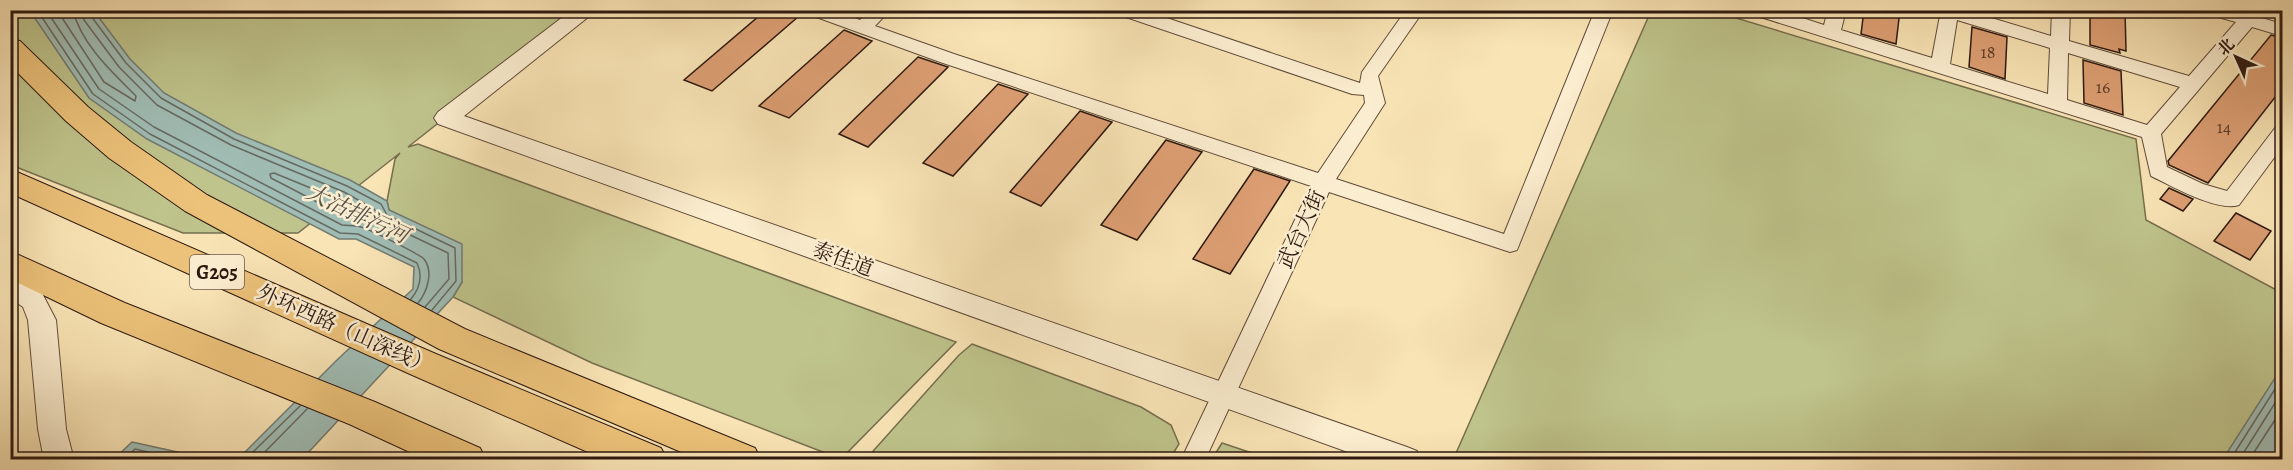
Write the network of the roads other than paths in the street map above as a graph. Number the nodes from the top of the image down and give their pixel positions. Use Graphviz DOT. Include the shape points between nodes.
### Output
graph roads {
  1 [pos="587,10"];
  2 [pos="814,10"];
  3 [pos="881,10"];
  4 [pos="1123,10"];
  5 [pos="1415,10"];
  6 [pos="1604,10"];
  7 [pos="1757,10"];
  8 [pos="1837,10"];
  9 [pos="2061,10"];
  10 [pos="2212,10"];
  11 [pos="1950,11"];
  12 [pos="2247,21"];
  13 [pos="862,28"];
  14 [pos="2283,30"];
  15 [pos="1831,34"];
  16 [pos="2060,45"];
  17 [pos="10,48"];
  18 [pos="1940,68"];
  19 [pos="2193,84"];
  20 [pos="1372,89"];
  21 [pos="2057,105"];
  22 [pos="2151,133"];
  23 [pos="2283,133"];
  24 [pos="10,180"];
  25 [pos="1323,182"];
  26 [pos="10,264"];
  27 [pos="10,284"];
  28 [pos="1224,395"];
  29 [pos="59,459"];
  30 [pos="466,459"];
  31 [pos="648,459"];
  32 [pos="742,459"];
  33 [pos="1193,459"];
  34 [pos="1407,459"];
  1 -- 28 [label="street, 泰佳道" via="446,118"];
  2 -- 13 [label="street"];
  3 -- 13 [label="street"];
  4 -- 20 [label="street" via="1359,89"];
  5 -- 20 [label="street, 武台大街" via="1369,76"];
  6 -- 25 [label="street" via="1510,244"];
  7 -- 15 [label="street"];
  8 -- 15 [label="street"];
  9 -- 16 [label="street"];
  10 -- 12 [label="street"];
  11 -- 16 [label="street"];
  11 -- 18 [label="street"];
  12 -- 14 [label="street"];
  12 -- 19 [label="street"];
  13 -- 25 [label="street"];
  15 -- 18 [label="street"];
  16 -- 19 [label="street"];
  16 -- 21 [label="street"];
  17 -- 32 [label="highway" via="76,114 196,203 452,339"];
  18 -- 21 [label="street"];
  19 -- 22 [label="street"];
  20 -- 25 [label="street, 武台大街" via="1375,103"];
  21 -- 22 [label="street"];
  22 -- 23 [label="street" via="2158,171 2197,190 2232,200"];
  24 -- 31 [label="highway, 外环西路（山深线） / G205" via="423,364"];
  25 -- 28 [label="street, 武台大街"];
  26 -- 30 [label="highway" via="113,313"];
  27 -- 29 [label="street" via="33,300 42,320 52,429"];
  28 -- 33 [label="street, 武台大街"];
  28 -- 34 [label="street, 泰佳道"];
}
